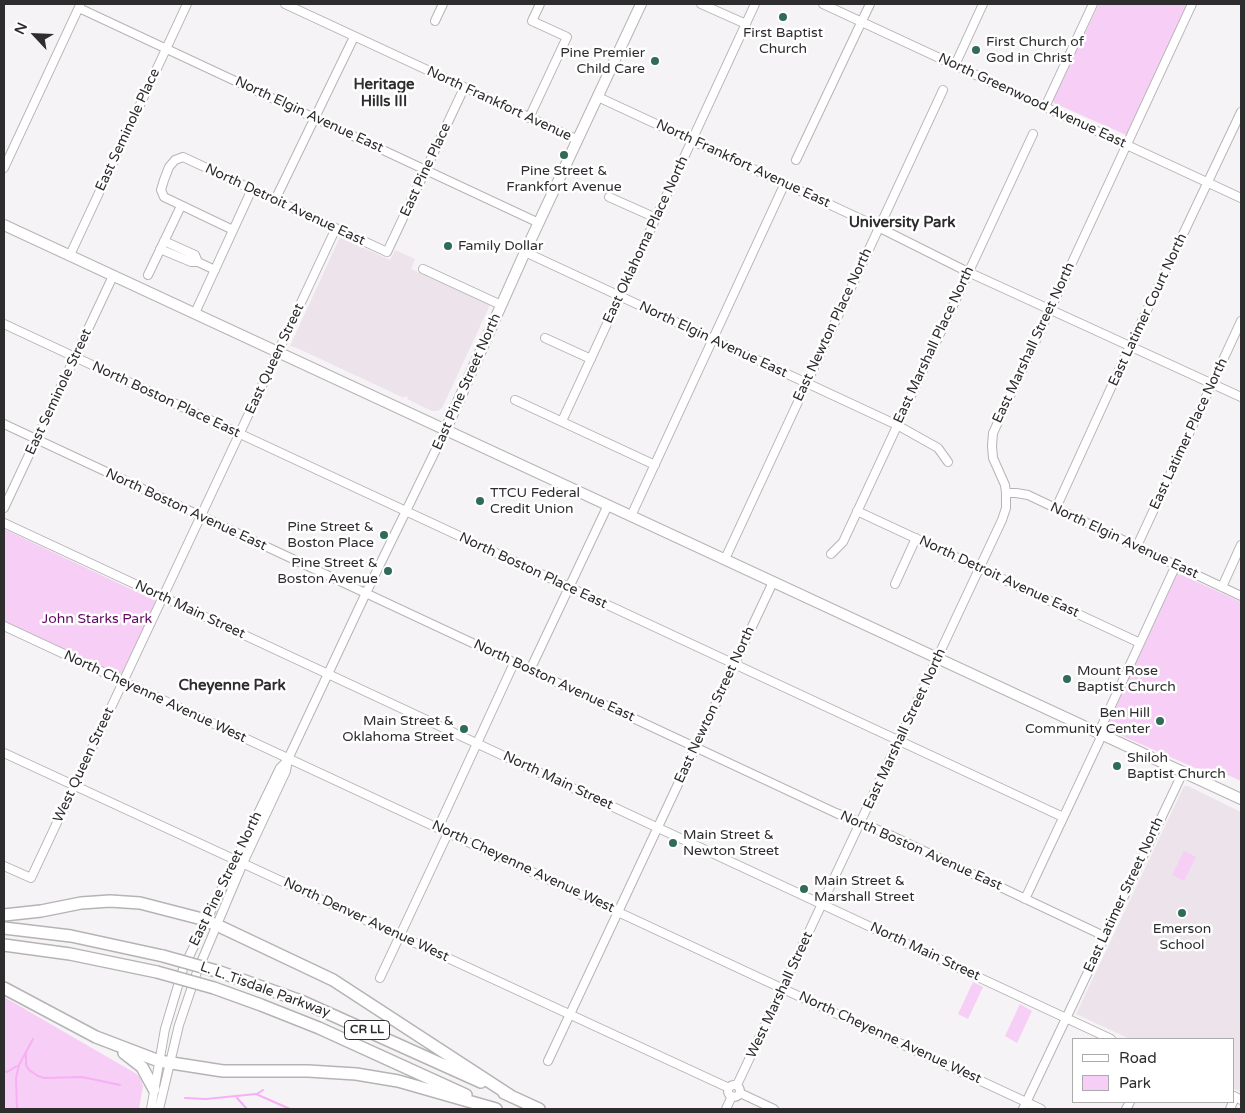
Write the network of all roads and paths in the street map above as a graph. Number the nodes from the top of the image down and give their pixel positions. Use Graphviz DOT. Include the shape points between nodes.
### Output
graph roads {
  1 [pos="187,4"];
  2 [pos="285,4"];
  3 [pos="443,4"];
  4 [pos="540,4"];
  5 [pos="641,4"];
  6 [pos="702,4"];
  7 [pos="755,4"];
  8 [pos="823,4"];
  9 [pos="870,4"];
  10 [pos="983,4"];
  11 [pos="1094,4"];
  12 [pos="1192,4"];
  13 [pos="80,6"];
  14 [pos="435,21"];
  15 [pos="862,22"];
  16 [pos="746,24"];
  17 [pos="354,37"];
  18 [pos="166,49"];
  19 [pos="955,65"];
  20 [pos="464,88"];
  21 [pos="942,90"];
  22 [pos="598,96"];
  23 [pos="1045,107"];
  24 [pos="1241,112"];
  25 [pos="315,118"];
  26 [pos="529,118"];
  27 [pos="1033,134"];
  28 [pos="578,140"];
  29 [pos="692,140"];
  30 [pos="1127,145"];
  31 [pos="796,160"];
  32 [pos="4,168"];
  33 [pos="426,170"];
  34 [pos="1208,182"];
  35 [pos="785,184"];
  36 [pos="252,189"];
  37 [pos="609,197"];
  38 [pos="1241,198"];
  39 [pos="275,200"];
  40 [pos="181,206"];
  41 [pos="656,218"];
  42 [pos="540,222"];
  43 [pos="4,225"];
  44 [pos="878,227"];
  45 [pos="336,228"];
  46 [pos="233,230"];
  47 [pos="162,245"];
  48 [pos="387,252"];
  49 [pos="526,252"];
  50 [pos="70,255"];
  51 [pos="423,269"];
  52 [pos="215,270"];
  53 [pos="968,272"];
  54 [pos="148,275"];
  55 [pos="114,276"];
  56 [pos="620,296"];
  57 [pos="501,306"];
  58 [pos="1050,309"];
  59 [pos="195,313"];
  60 [pos="1241,322"];
  61 [pos="4,324"];
  62 [pos="545,338"];
  63 [pos="712,340"];
  64 [pos="1130,346"];
  65 [pos="278,352"];
  66 [pos="75,357"];
  67 [pos="591,358"];
  68 [pos="806,384"];
  69 [pos="1212,384"];
  70 [pos="1241,398"];
  71 [pos="515,400"];
  72 [pos="562,421"];
  73 [pos="4,424"];
  74 [pos="897,425"];
  75 [pos="445,431"];
  76 [pos="240,434"];
  77 [pos="36,440"];
  78 [pos="948,462"];
  79 [pos="655,464"];
  80 [pos="1006,493"];
  81 [pos="608,505"];
  82 [pos="4,508"];
  83 [pos="1056,508"];
  84 [pos="857,511"];
  85 [pos="406,512"];
  86 [pos="631,516"];
  87 [pos="201,517"];
  88 [pos="4,523"];
  89 [pos="916,538"];
  90 [pos="1241,545"];
  91 [pos="1137,546"];
  92 [pos="831,554"];
  93 [pos="725,559"];
  94 [pos="1176,565"];
  95 [pos="979,568"];
  96 [pos="773,582"];
  97 [pos="895,584"];
  98 [pos="1222,587"];
  99 [pos="569,588"];
  100 [pos="366,594"];
  101 [pos="1241,596"];
  102 [pos="163,597"];
  103 [pos="4,626"];
  104 [pos="1140,643"];
  105 [pos="937,659"];
  106 [pos="514,663"];
  107 [pos="734,664"];
  108 [pos="530,670"];
  109 [pos="328,674"];
  110 [pos="124,682"];
  111 [pos="1100,734"];
  112 [pos="899,740"];
  113 [pos="476,743"];
  114 [pos="695,747"];
  115 [pos="4,753"];
  116 [pos="288,759"];
  117 [pos="1183,772"];
  118 [pos="75,785"];
  119 [pos="1241,799"];
  120 [pos="1063,817"];
  121 [pos="860,823"];
  122 [pos="658,827"];
  123 [pos="438,828"];
  124 [pos="448,833"];
  125 [pos="240,861"];
  126 [pos="4,866"];
  127 [pos="1024,899"];
  128 [pos="822,904"];
  129 [pos="618,912"];
  130 [pos="4,915"];
  131 [pos="212,923"];
  132 [pos="4,928"];
  133 [pos="400,936"];
  134 [pos="1104,936"];
  135 [pos="4,946"];
  136 [pos="380,978"];
  137 [pos="4,988"];
  138 [pos="782,988"];
  139 [pos="570,1014"];
  140 [pos="1066,1018"];
  141 [pos="1109,1038"];
  142 [pos="113,1045"];
  143 [pos="548,1061"];
  144 [pos="165,1062"];
  145 [pos="729,1088"];
  146 [pos="154,1089"];
  147 [pos="739,1089"];
  148 [pos="511,1096"];
  149 [pos="732,1096"];
  150 [pos="1024,1106"];
  151 [pos="151,1109"];
  152 [pos="159,1109"];
  153 [pos="497,1109"];
  154 [pos="539,1109"];
  155 [pos="726,1109"];
  156 [pos="774,1109"];
  157 [pos="1041,1109"];
  1 -- 18 [label="street, East Seminole Place"];
  2 -- 17 [label="street, North Frankfort Avenue"];
  3 -- 14 [label="street"];
  4 -- 26 [label="street" via="532,21 567,37"];
  5 -- 22 [label="main road, East Pine Street North"];
  6 -- 16 [label="street"];
  7 -- 16 [label="street, East Oklahoma Place North"];
  8 -- 15 [label="street, North Greenwood Avenue East"];
  9 -- 15 [label="street"];
  10 -- 19 [label="street"];
  11 -- 23 [label="street"];
  12 -- 30 [label="street, East Marshall Street North"];
  13 -- 18 [label="street, North Elgin Avenue East"];
  13 -- 32 [label="street"];
  15 -- 19 [label="street, North Greenwood Avenue East"];
  15 -- 31 [label="street"];
  16 -- 29 [label="street, East Oklahoma Place North"];
  17 -- 20 [label="street, North Frankfort Avenue"];
  17 -- 25 [label="street"];
  18 -- 25 [label="street, North Elgin Avenue East"];
  18 -- 50 [label="street, East Seminole Place"];
  19 -- 23 [label="street, North Greenwood Avenue East"];
  20 -- 26 [label="street, North Frankfort Avenue"];
  20 -- 33 [label="street, East Pine Place"];
  21 -- 44 [label="street, East Newton Place North"];
  22 -- 28 [label="main road, East Pine Street North"];
  22 -- 29 [label="street, North Frankfort Avenue East"];
  23 -- 30 [label="street, North Greenwood Avenue East"];
  24 -- 34 [label="street, East Latimer Court North"];
  25 -- 33 [label="street, North Elgin Avenue East"];
  25 -- 39 [label="street"];
  26 -- 28 [label="street, North Frankfort Avenue"];
  27 -- 53 [label="street, East Marshall Place North"];
  28 -- 42 [label="main road, East Pine Street North"];
  29 -- 35 [label="street, North Frankfort Avenue East"];
  29 -- 41 [label="street, East Oklahoma Place North"];
  30 -- 34 [label="street, North Greenwood Avenue East"];
  30 -- 58 [label="street, East Marshall Street North"];
  33 -- 42 [label="street, North Elgin Avenue East"];
  33 -- 48 [label="street, East Pine Place"];
  34 -- 38 [label="street, North Greenwood Avenue East"];
  34 -- 64 [label="street, East Latimer Court North"];
  35 -- 44 [label="street, North Frankfort Avenue East"];
  35 -- 63 [label="street"];
  36 -- 39 [label="street, North Detroit Avenue East"];
  36 -- 40 [label="street, North Detroit Avenue East" via="183,157 169,167 161,190 164,197"];
  36 -- 46 [label="street"];
  37 -- 41 [label="street"];
  39 -- 45 [label="street, North Detroit Avenue East"];
  40 -- 46 [label="street"];
  40 -- 47 [label="street"];
  41 -- 56 [label="street, East Oklahoma Place North"];
  42 -- 49 [label="main road, East Pine Street North"];
  43 -- 50 [label="main road"];
  44 -- 53 [label="street, North Frankfort Avenue East"];
  44 -- 68 [label="street, East Newton Place North"];
  45 -- 48 [label="street, North Detroit Avenue East"];
  45 -- 65 [label="street, East Queen Street"];
  46 -- 52 [label="street"];
  47 -- 52 [label="street" via="194,256 198,262"];
  47 -- 54 [label="street"];
  49 -- 56 [label="street, North Elgin Avenue East"];
  49 -- 57 [label="main road, East Pine Street North"];
  50 -- 55 [label="main road"];
  51 -- 57 [label="street"];
  52 -- 59 [label="street"];
  53 -- 58 [label="street, North Frankfort Avenue East"];
  53 -- 74 [label="street, East Marshall Place North"];
  55 -- 59 [label="main road"];
  55 -- 66 [label="street, East Seminole Street"];
  56 -- 63 [label="street, North Elgin Avenue East"];
  56 -- 67 [label="street, East Oklahoma Place North"];
  57 -- 75 [label="main road, East Pine Street North"];
  58 -- 64 [label="street, North Frankfort Avenue East"];
  58 -- 80 [label="street, East Marshall Street North" via="993,433 993,458"];
  59 -- 65 [label="main road"];
  60 -- 69 [label="street, East Latimer Place North"];
  61 -- 66 [label="street, North Boston Place East"];
  62 -- 67 [label="street"];
  63 -- 68 [label="street, North Elgin Avenue East"];
  63 -- 79 [label="street"];
  64 -- 69 [label="street, North Frankfort Avenue East"];
  64 -- 83 [label="street, East Latimer Court North"];
  65 -- 75 [label="main road"];
  65 -- 76 [label="street, East Queen Street"];
  66 -- 76 [label="street, North Boston Place East"];
  66 -- 77 [label="street, East Seminole Street"];
  67 -- 72 [label="street, East Oklahoma Place North"];
  68 -- 74 [label="street, North Elgin Avenue East"];
  68 -- 93 [label="street, East Newton Place North"];
  69 -- 70 [label="street, North Frankfort Avenue East"];
  69 -- 91 [label="street, East Latimer Place North"];
  71 -- 72 [label="street"];
  72 -- 79 [label="street"];
  73 -- 77 [label="street, North Boston Avenue East"];
  74 -- 78 [label="street, North Elgin Avenue East" via="938,448"];
  74 -- 84 [label="street, East Marshall Place North"];
  75 -- 81 [label="main road"];
  75 -- 85 [label="street, East Pine Street North"];
  76 -- 85 [label="street, North Boston Place East"];
  76 -- 87 [label="street, East Queen Street"];
  77 -- 82 [label="street, East Seminole Street"];
  77 -- 87 [label="street, North Boston Avenue East"];
  79 -- 86 [label="street"];
  80 -- 83 [label="street, North Elgin Avenue East" via="1028,495"];
  80 -- 95 [label="street, East Marshall Street North" via="1004,514"];
  81 -- 86 [label="main road"];
  81 -- 99 [label="street"];
  83 -- 91 [label="street, North Elgin Avenue East"];
  84 -- 89 [label="street, North Detroit Avenue East"];
  84 -- 92 [label="street, East Marshall Place North" via="843,542"];
  85 -- 99 [label="street, North Boston Place East"];
  85 -- 100 [label="street, East Pine Street North"];
  86 -- 93 [label="main road"];
  87 -- 100 [label="street, North Boston Avenue East"];
  87 -- 102 [label="street, East Queen Street"];
  88 -- 102 [label="street, North Main Street"];
  89 -- 95 [label="street, North Detroit Avenue East"];
  89 -- 97 [label="street"];
  90 -- 98 [label="street"];
  91 -- 94 [label="street, North Elgin Avenue East"];
  93 -- 96 [label="main road"];
  94 -- 98 [label="street, North Elgin Avenue East"];
  94 -- 104 [label="street"];
  95 -- 104 [label="street, North Detroit Avenue East"];
  95 -- 105 [label="street, East Marshall Street North"];
  96 -- 105 [label="main road"];
  96 -- 107 [label="street, East Newton Street North"];
  98 -- 101 [label="street, North Elgin Avenue East"];
  99 -- 107 [label="street, North Boston Place East"];
  99 -- 108 [label="street"];
  100 -- 106 [label="street, North Boston Avenue East"];
  100 -- 109 [label="street, East Pine Street North"];
  102 -- 109 [label="street, North Main Street"];
  102 -- 110 [label="street, West Queen Street"];
  103 -- 110 [label="street, North Cheyenne Avenue West"];
  104 -- 111 [label="street"];
  105 -- 111 [label="main road"];
  105 -- 112 [label="street, East Marshall Street North"];
  106 -- 108 [label="street, North Boston Avenue East"];
  106 -- 113 [label="street"];
  107 -- 112 [label="street, North Boston Place East"];
  107 -- 114 [label="street, East Newton Street North"];
  108 -- 114 [label="street, North Boston Avenue East"];
  109 -- 113 [label="street, North Main Street"];
  109 -- 116 [label="street, East Pine Street North"];
  110 -- 116 [label="street, North Cheyenne Avenue West"];
  110 -- 118 [label="street, West Queen Street"];
  111 -- 117 [label="main road"];
  111 -- 120 [label="street"];
  112 -- 120 [label="street, North Boston Place East"];
  112 -- 121 [label="street, East Marshall Street North"];
  113 -- 122 [label="street, North Main Street"];
  113 -- 123 [label="street"];
  114 -- 121 [label="street, North Boston Avenue East"];
  114 -- 122 [label="street, East Newton Street North"];
  115 -- 118 [label="street, North Denver Avenue West"];
  116 -- 123 [label="street, North Cheyenne Avenue West"];
  116 -- 125 [label="street, East Pine Street North" via="286,771"];
  117 -- 119 [label="main road"];
  117 -- 134 [label="street, East Latimer Street North"];
  118 -- 125 [label="street, North Denver Avenue West"];
  118 -- 126 [label="street, West Queen Street" via="31,878"];
  120 -- 127 [label="street"];
  121 -- 127 [label="street, North Boston Avenue East"];
  121 -- 128 [label="street, East Marshall Street North"];
  122 -- 128 [label="street, North Main Street"];
  122 -- 129 [label="street, East Newton Street North"];
  123 -- 124 [label="street, North Cheyenne Avenue West"];
  124 -- 129 [label="street, North Cheyenne Avenue West"];
  124 -- 133 [label="street"];
  125 -- 131 [label="street, East Pine Street North"];
  125 -- 131 [label="street, East Pine Street North"];
  125 -- 133 [label="street, North Denver Avenue West"];
  127 -- 134 [label="street, North Boston Avenue East"];
  128 -- 138 [label="street, West Marshall Street"];
  128 -- 140 [label="street, North Main Street"];
  129 -- 138 [label="street, North Cheyenne Avenue West"];
  129 -- 139 [label="street, East Newton Street North"];
  130 -- 131 [label="highway" via="110,901 140,903"];
  131 -- 144 [label="street, East Pine Street North"];
  131 -- 144 [label="street, East Pine Street North" via="181,975 168,1018"];
  131 -- 148 [label="highway" via="345,988"];
  132 -- 148 [label="highway, L. L. Tisdale Parkway / CR LL, bridge" via="71,936 220,972 302,1001"];
  133 -- 136 [label="street"];
  133 -- 139 [label="street, North Denver Avenue West"];
  134 -- 140 [label="street, East Latimer Street North"];
  135 -- 153 [label="highway, L. L. Tisdale Parkway / CR LL, bridge" via="70,954 214,988 311,1025"];
  137 -- 142 [label="highway"];
  138 -- 147 [label="street, West Marshall Street"];
  138 -- 150 [label="street, North Cheyenne Avenue West"];
  139 -- 143 [label="street, East Newton Street North"];
  139 -- 145 [label="street, North Denver Avenue West"];
  140 -- 141 [label="street, North Main Street"];
  140 -- 150 [label="street, East Latimer Street North"];
  142 -- 144 [label="highway"];
  142 -- 146 [label="highway" via="138,1063"];
  144 -- 146 [label="street"];
  144 -- 152 [label="street"];
  144 -- 153 [label="highway" via="223,1071 308,1070 356,1074 398,1081"];
  145 -- 147 [label="street" via="731,1085"];
  145 -- 149 [label="street"];
  146 -- 151 [label="street"];
  147 -- 149 [label="street" via="736,1097"];
  147 -- 156 [label="street"];
  148 -- 154 [label="highway, L. L. Tisdale Parkway / CR LL"];
  149 -- 155 [label="street"];
  150 -- 157 [label="street, North Cheyenne Avenue West"];
}
